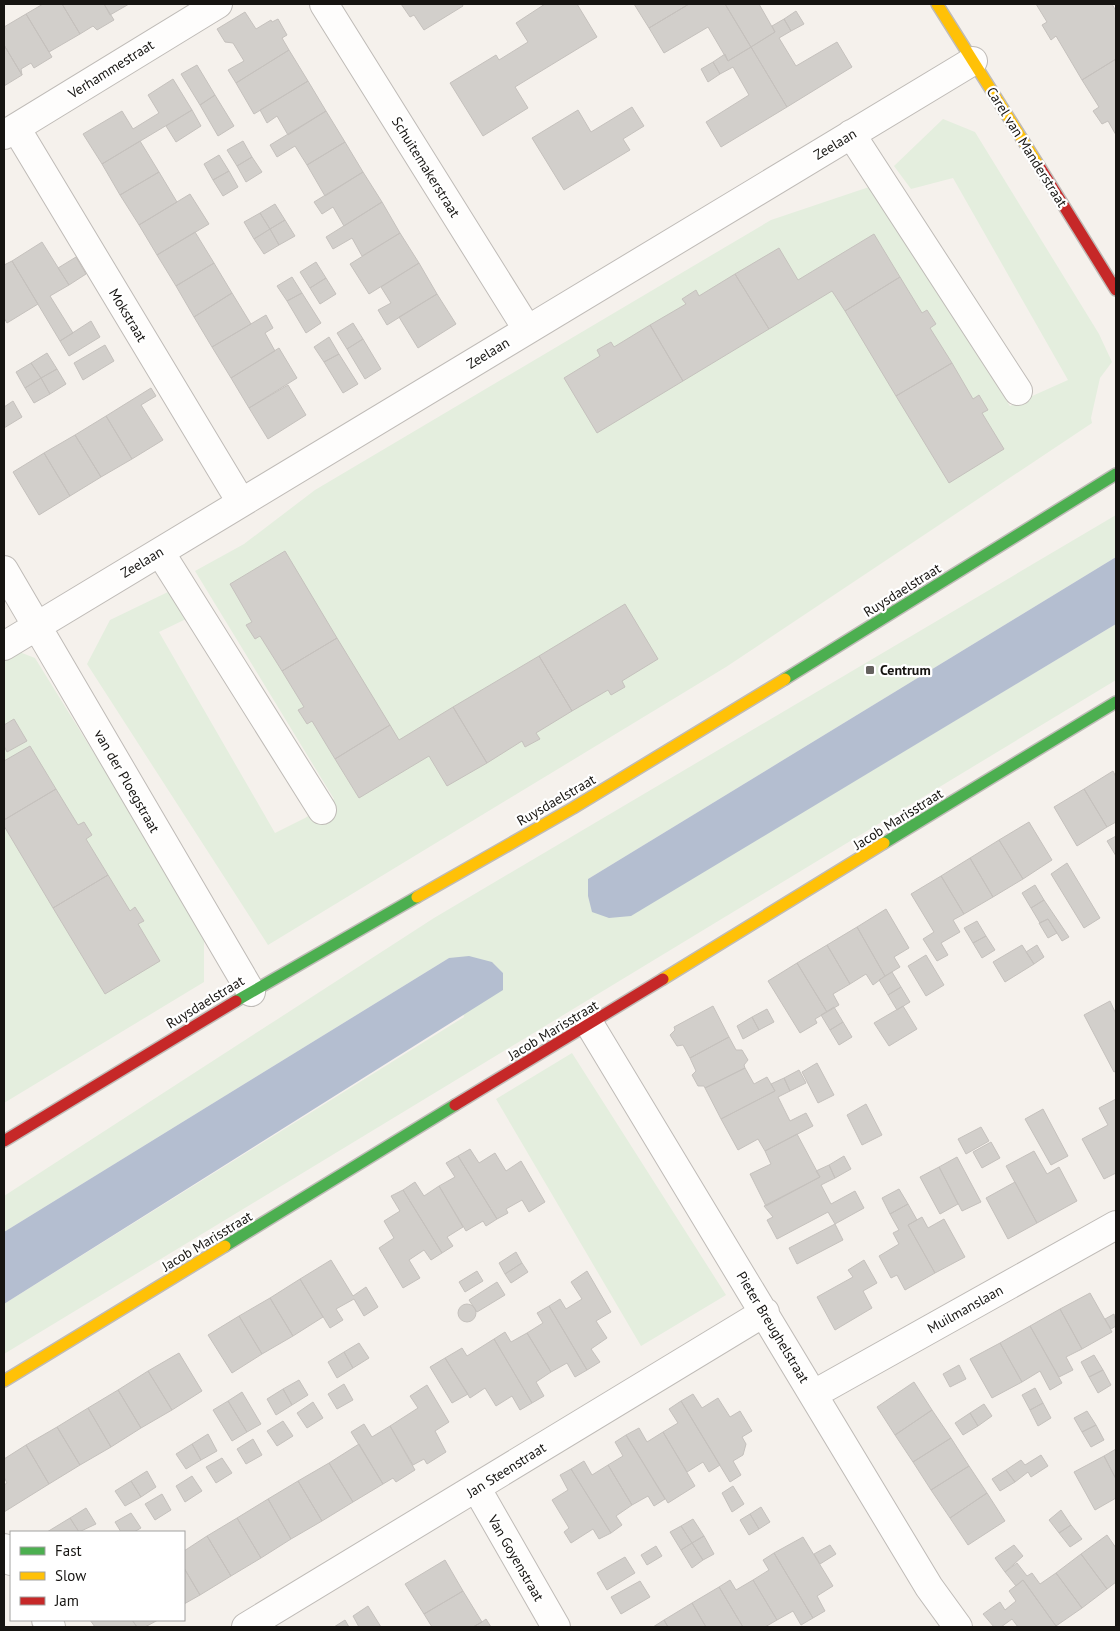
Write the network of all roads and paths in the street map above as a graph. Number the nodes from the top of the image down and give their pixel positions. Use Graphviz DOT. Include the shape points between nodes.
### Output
graph roads {
  1 [pos="218,4"];
  2 [pos="324,4"];
  3 [pos="937,4"];
  4 [pos="973,61"];
  5 [pos="10,131"];
  6 [pos="852,134"];
  7 [pos="1116,290"];
  8 [pos="527,329"];
  9 [pos="1018,391"];
  10 [pos="1116,474"];
  11 [pos="240,502"];
  12 [pos="160,552"];
  13 [pos="4,570"];
  14 [pos="37,626"];
  15 [pos="4,646"];
  16 [pos="1116,702"];
  17 [pos="322,810"];
  18 [pos="251,992"];
  19 [pos="590,1026"];
  20 [pos="4,1141"];
  21 [pos="1116,1225"];
  22 [pos="765,1312"];
  23 [pos="4,1381"];
  24 [pos="814,1394"];
  25 [pos="477,1489"];
  26 [pos="4,1548"];
  27 [pos="10,1559"];
  28 [pos="246,1627"];
  29 [pos="556,1627"];
  30 [pos="958,1627"];
  1 -- 5 [label="street, Verhammestraat"];
  2 -- 8 [label="street, Schuitemakerstraat"];
  3 -- 4 [label="street, Carel van Manderstraat"];
  4 -- 6 [label="street, Zeelaan"];
  4 -- 7 [label="street, Carel van Manderstraat"];
  5 -- 11 [label="street, Mokstraat"];
  6 -- 8 [label="street, Zeelaan"];
  6 -- 9 [label="street"];
  8 -- 11 [label="street, Zeelaan"];
  10 -- 18 [label="street, Ruysdaelstraat" via="573,808"];
  11 -- 12 [label="street, Zeelaan"];
  12 -- 14 [label="street, Zeelaan"];
  12 -- 17 [label="street"];
  13 -- 14 [label="street, van der Ploegstraat"];
  14 -- 15 [label="street, Zeelaan"];
  14 -- 18 [label="street, van der Ploegstraat"];
  16 -- 19 [label="street, Jacob Marisstraat"];
  18 -- 20 [label="street, Ruysdaelstraat"];
  19 -- 22 [label="street, Pieter Breughelstraat"];
  19 -- 23 [label="street, Jacob Marisstraat"];
  21 -- 24 [label="street, Muilmanslaan"];
  22 -- 24 [label="street, Pieter Breughelstraat"];
  22 -- 25 [label="street, Jan Steenstraat"];
  24 -- 30 [label="street, Pieter Breughelstraat" via="929,1587"];
  25 -- 28 [label="street, Jan Steenstraat"];
  25 -- 29 [label="street, Van Goyenstraat"];
  26 -- 27 [label="street"];
}
